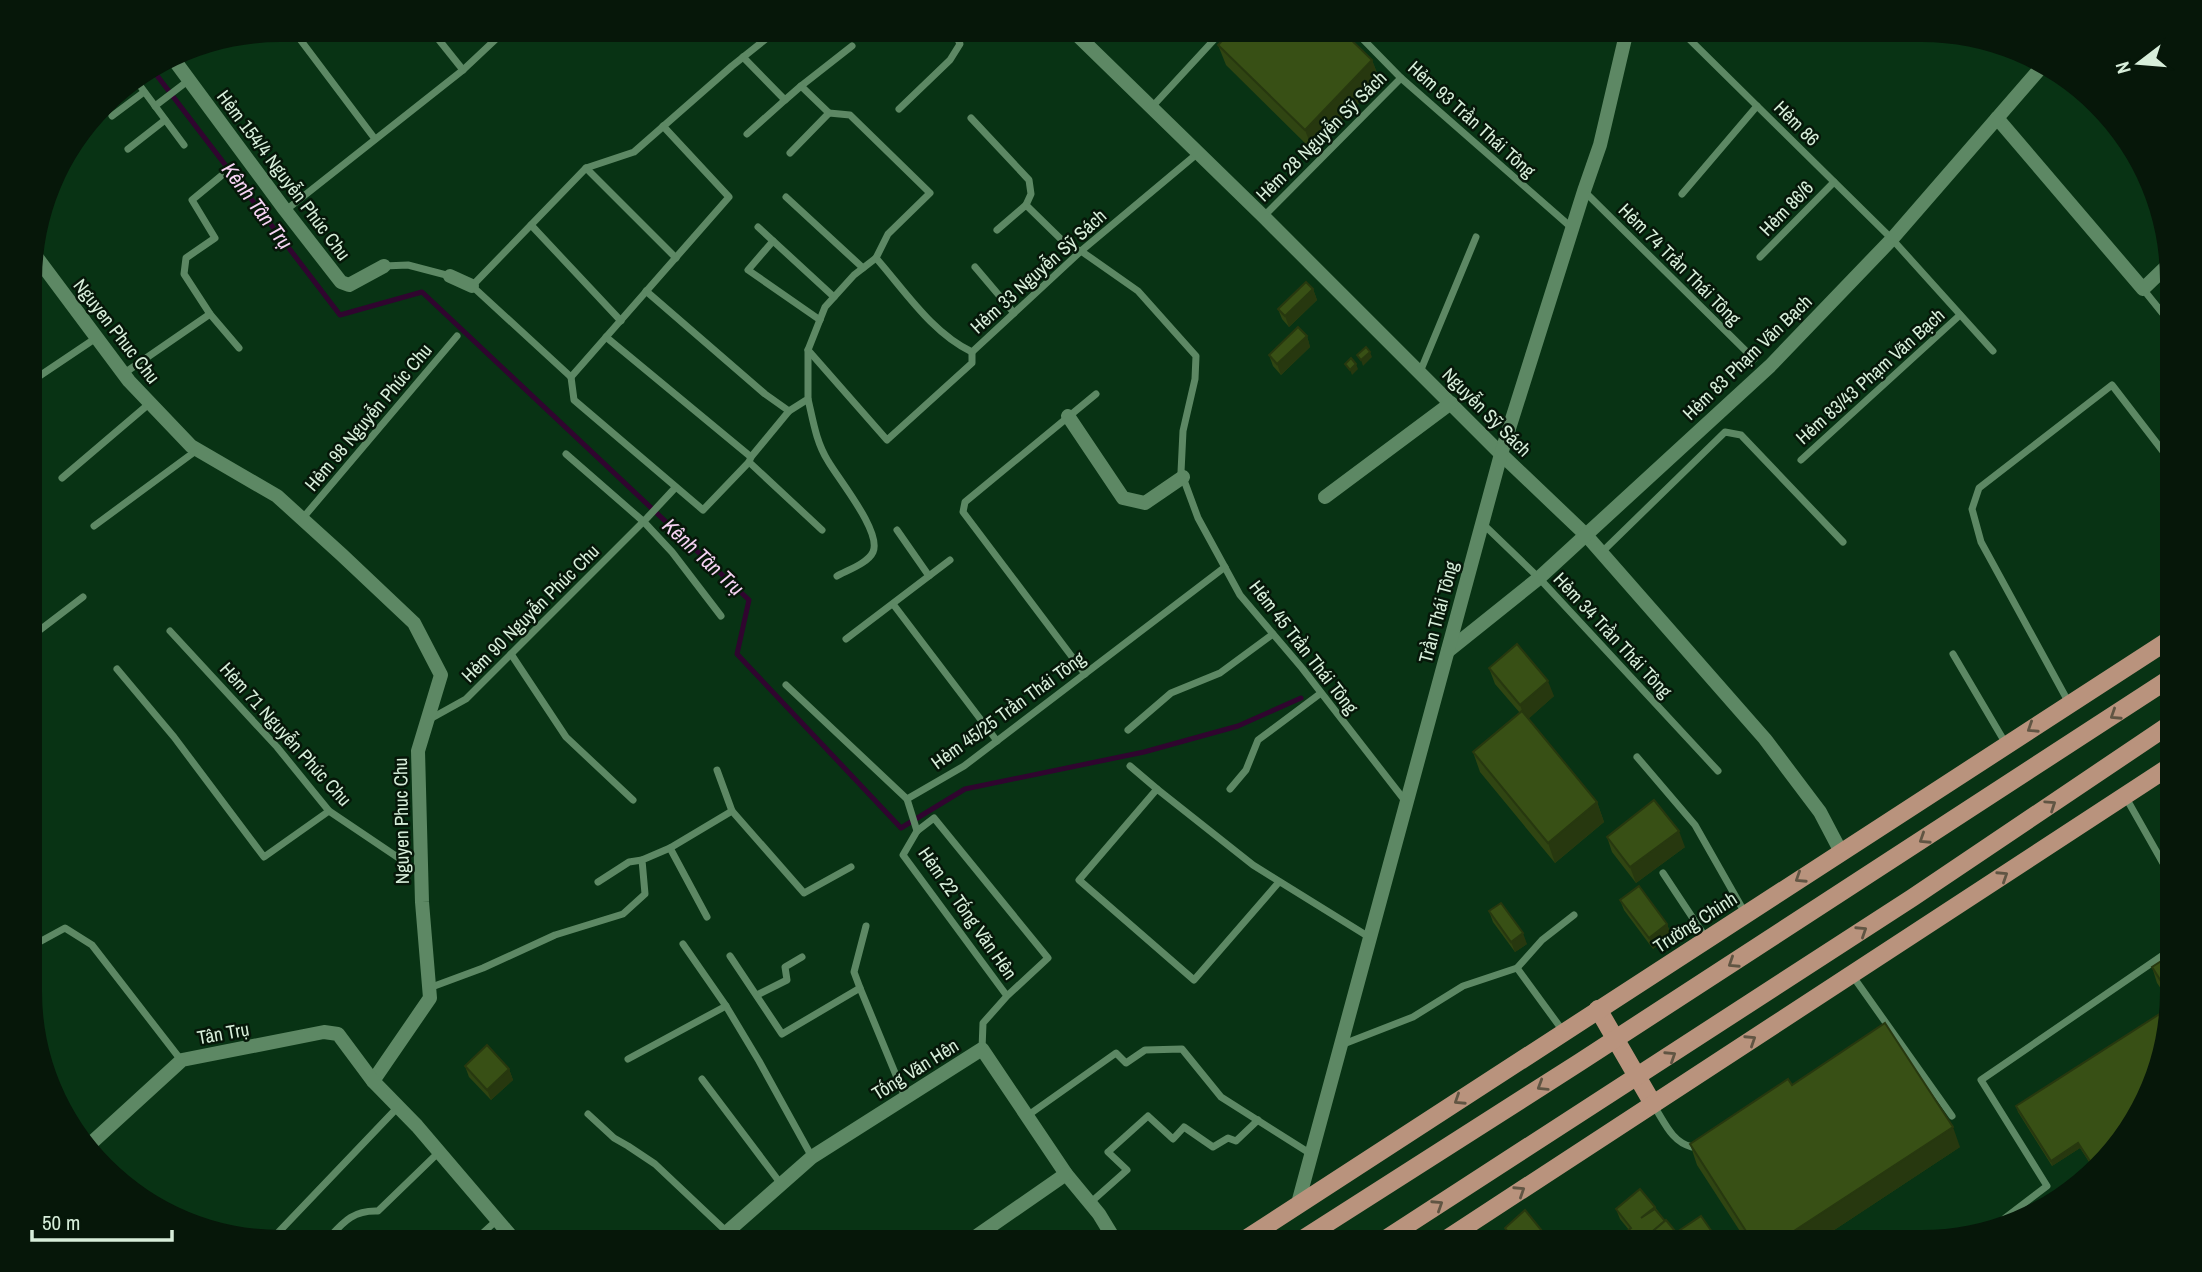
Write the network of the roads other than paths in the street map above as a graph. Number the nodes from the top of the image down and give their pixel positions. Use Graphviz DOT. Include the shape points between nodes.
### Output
graph roads {
  1 [pos="302,42"];
  2 [pos="441,42"];
  3 [pos="493,42"];
  4 [pos="762,42"];
  5 [pos="959,42"];
  6 [pos="1089,42"];
  7 [pos="1212,42"];
  8 [pos="1366,42"];
  9 [pos="1624,42"];
  10 [pos="1692,42"];
  11 [pos="852,46"];
  12 [pos="743,57"];
  13 [pos="177,66"];
  14 [pos="463,70"];
  15 [pos="2037,72"];
  16 [pos="1401,78"];
  17 [pos="185,84"];
  18 [pos="801,86"];
  19 [pos="141,87"];
  20 [pos="144,92"];
  21 [pos="785,100"];
  22 [pos="158,104"];
  23 [pos="1757,106"];
  24 [pos="1151,108"];
  25 [pos="899,109"];
  26 [pos="829,113"];
  27 [pos="112,116"];
  28 [pos="971,118"];
  29 [pos="1997,118"];
  30 [pos="165,120"];
  31 [pos="663,127"];
  32 [pos="747,134"];
  33 [pos="375,139"];
  34 [pos="184,145"];
  35 [pos="128,149"];
  36 [pos="789,153"];
  37 [pos="1198,153"];
  38 [pos="586,168"];
  39 [pos="221,176"];
  40 [pos="1833,182"];
  41 [pos="1584,191"];
  42 [pos="1682,194"];
  43 [pos="786,197"];
  44 [pos="1026,205"];
  45 [pos="285,210"];
  46 [pos="1264,217"];
  47 [pos="531,225"];
  48 [pos="758,227"];
  49 [pos="1572,229"];
  50 [pos="997,230"];
  51 [pos="1476,237"];
  52 [pos="1892,239"];
  53 [pos="773,241"];
  54 [pos="1081,251"];
  55 [pos="1760,257"];
  56 [pos="676,258"];
  57 [pos="876,258"];
  58 [pos="43,266"];
  59 [pos="384,266"];
  60 [pos="975,267"];
  61 [pos="863,268"];
  62 [pos="2159,274"];
  63 [pos="450,276"];
  64 [pos="472,286"];
  65 [pos="2143,289"];
  66 [pos="646,292"];
  67 [pos="834,297"];
  68 [pos="2159,309"];
  69 [pos="1014,313"];
  70 [pos="210,314"];
  71 [pos="1960,315"];
  72 [pos="820,320"];
  73 [pos="621,321"];
  74 [pos="457,336"];
  75 [pos="606,337"];
  76 [pos="96,338"];
  77 [pos="239,348"];
  78 [pos="808,350"];
  79 [pos="1993,351"];
  80 [pos="972,352"];
  81 [pos="1754,359"];
  82 [pos="1420,373"];
  83 [pos="123,374"];
  84 [pos="42,375"];
  85 [pos="571,377"];
  86 [pos="1096,394"];
  87 [pos="808,399"];
  88 [pos="150,403"];
  89 [pos="1451,403"];
  90 [pos="789,411"];
  91 [pos="1068,416"];
  92 [pos="2159,446"];
  93 [pos="197,450"];
  94 [pos="566,453"];
  95 [pos="1501,454"];
  96 [pos="750,460"];
  97 [pos="1801,460"];
  98 [pos="1183,477"];
  99 [pos="62,478"];
  100 [pos="676,488"];
  101 [pos="1325,497"];
  102 [pos="302,519"];
  103 [pos="645,520"];
  104 [pos="1482,523"];
  105 [pos="94,526"];
  106 [pos="822,530"];
  107 [pos="897,530"];
  108 [pos="1586,535"];
  109 [pos="1843,542"];
  110 [pos="1602,553"];
  111 [pos="950,560"];
  112 [pos="1225,567"];
  113 [pos="837,576"];
  114 [pos="929,576"];
  115 [pos="1539,578"];
  116 [pos="83,597"];
  117 [pos="893,604"];
  118 [pos="721,616"];
  119 [pos="42,628"];
  120 [pos="170,631"];
  121 [pos="1273,634"];
  122 [pos="846,639"];
  123 [pos="2159,646"];
  124 [pos="1448,651"];
  125 [pos="511,654"];
  126 [pos="1953,654"];
  127 [pos="117,668"];
  128 [pos="1085,674"];
  129 [pos="786,685"];
  130 [pos="2159,685"];
  131 [pos="1321,693"];
  132 [pos="2070,704"];
  133 [pos="428,720"];
  134 [pos="1128,730"];
  135 [pos="2159,732"];
  136 [pos="997,741"];
  137 [pos="2007,745"];
  138 [pos="1637,757"];
  139 [pos="1130,766"];
  140 [pos="717,771"];
  141 [pos="1718,771"];
  142 [pos="2159,773"];
  143 [pos="1157,789"];
  144 [pos="1230,789"];
  145 [pos="2125,795"];
  146 [pos="907,799"];
  147 [pos="633,800"];
  148 [pos="1407,802"];
  149 [pos="329,811"];
  150 [pos="732,811"];
  151 [pos="918,831"];
  152 [pos="670,848"];
  153 [pos="1841,852"];
  154 [pos="2159,856"];
  155 [pos="642,860"];
  156 [pos="851,867"];
  157 [pos="421,873"];
  158 [pos="1662,873"];
  159 [pos="598,882"];
  160 [pos="1279,882"];
  161 [pos="1745,914"];
  162 [pos="1574,915"];
  163 [pos="707,916"];
  164 [pos="866,926"];
  165 [pos="1370,938"];
  166 [pos="1706,939"];
  167 [pos="42,940"];
  168 [pos="683,944"];
  169 [pos="730,956"];
  170 [pos="802,957"];
  171 [pos="2159,958"];
  172 [pos="1517,968"];
  173 [pos="1852,974"];
  174 [pos="429,988"];
  175 [pos="860,988"];
  176 [pos="757,995"];
  177 [pos="1007,996"];
  178 [pos="726,1006"];
  179 [pos="1598,1009"];
  180 [pos="1889,1026"];
  181 [pos="1563,1032"];
  182 [pos="1878,1033"];
  183 [pos="1616,1039"];
  184 [pos="1341,1045"];
  185 [pos="982,1049"];
  186 [pos="628,1059"];
  187 [pos="182,1060"];
  188 [pos="1638,1077"];
  189 [pos="702,1079"];
  190 [pos="373,1081"];
  191 [pos="906,1098"];
  192 [pos="1653,1104"];
  193 [pos="398,1107"];
  194 [pos="588,1114"];
  195 [pos="1027,1116"];
  196 [pos="1952,1116"];
  197 [pos="1258,1121"];
  198 [pos="94,1140"];
  199 [pos="1707,1141"];
  200 [pos="438,1153"];
  201 [pos="1311,1155"];
  202 [pos="812,1157"];
  203 [pos="1066,1174"];
  204 [pos="782,1184"];
  205 [pos="1090,1203"];
  206 [pos="1297,1207"];
  207 [pos="2015,1210"];
  208 [pos="497,1220"];
  209 [pos="1261,1229"];
  210 [pos="1318,1229"];
  211 [pos="1401,1229"];
  212 [pos="1461,1229"];
  213 [pos="281,1230"];
  214 [pos="337,1230"];
  215 [pos="486,1230"];
  216 [pos="506,1230"];
  217 [pos="716,1230"];
  218 [pos="731,1230"];
  219 [pos="986,1230"];
  220 [pos="1108,1230"];
  1 -- 33 [label="lane"];
  2 -- 14 [label="lane"];
  3 -- 14 [label="lane"];
  4 -- 12 [label="lane"];
  5 -- 25 [label="lane" via="950,60"];
  6 -- 24 [label="street, Nguyễn Sỹ Sách"];
  7 -- 24 [label="lane"];
  8 -- 16 [label="lane, Hẻm 93 Trần Thái Tông"];
  9 -- 41 [label="street, Trần Thái Tông"];
  10 -- 23 [label="lane, Hẻm 86"];
  11 -- 18 [label="lane"];
  12 -- 21 [label="lane"];
  12 -- 31 [label="lane"];
  13 -- 17 [label="street, Hẻm 154/4 Nguyễn Phúc Chu"];
  14 -- 33 [label="lane"];
  15 -- 29 [label="street, Hẻm 83 Phạm Văn Bạch"];
  16 -- 46 [label="lane, Hẻm 28 Nguyễn Sỹ Sách"];
  16 -- 49 [label="lane, Hẻm 93 Trần Thái Tông"];
  17 -- 22 [label="lane"];
  17 -- 45 [label="street, Hẻm 154/4 Nguyễn Phúc Chu"];
  18 -- 21 [label="lane"];
  18 -- 26 [label="lane"];
  19 -- 20 [label="lane"];
  20 -- 22 [label="lane"];
  20 -- 27 [label="lane"];
  21 -- 32 [label="lane"];
  22 -- 30 [label="lane"];
  23 -- 40 [label="lane, Hẻm 86"];
  23 -- 42 [label="lane"];
  24 -- 37 [label="street, Nguyễn Sỹ Sách"];
  26 -- 36 [label="lane"];
  26 -- 57 [label="lane" via="850,115 930,193 888,234"];
  28 -- 44 [label="lane" via="1029,180 1031,194"];
  29 -- 52 [label="street, Hẻm 83 Phạm Văn Bạch"];
  29 -- 65 [label="street"];
  30 -- 34 [label="lane"];
  30 -- 35 [label="lane"];
  31 -- 38 [label="lane" via="634,152"];
  31 -- 56 [label="lane" via="729,197"];
  33 -- 45 [label="lane"];
  37 -- 46 [label="street, Nguyễn Sỹ Sách"];
  37 -- 54 [label="lane, Hẻm 33 Nguyễn Sỹ Sách"];
  38 -- 47 [label="lane"];
  38 -- 56 [label="lane"];
  39 -- 70 [label="lane" via="192,200 215,239 186,258 184,274"];
  40 -- 52 [label="lane, Hẻm 86"];
  40 -- 55 [label="lane, Hẻm 86/6"];
  41 -- 49 [label="street, Trần Thái Tông"];
  41 -- 81 [label="lane, Hẻm 74 Trần Thái Tông"];
  43 -- 61 [label="lane"];
  44 -- 50 [label="lane"];
  44 -- 54 [label="lane, Hẻm 45 Trần Thái Tông" via="1070,248"];
  45 -- 59 [label="street, Hẻm 154/4 Nguyễn Phúc Chu" via="341,282 349,285"];
  46 -- 82 [label="street, Nguyễn Sỹ Sách"];
  47 -- 64 [label="lane"];
  47 -- 73 [label="lane"];
  48 -- 53 [label="lane"];
  49 -- 95 [label="street, Trần Thái Tông"];
  51 -- 82 [label="lane"];
  52 -- 71 [label="lane, Hẻm 83/43 Phạm Văn Bạch"];
  52 -- 108 [label="street, Hẻm 83 Phạm Văn Bạch" via="1770,366"];
  53 -- 67 [label="lane"];
  53 -- 72 [label="lane" via="748,270"];
  54 -- 69 [label="lane, Hẻm 33 Nguyễn Sỹ Sách"];
  54 -- 98 [label="lane, Hẻm 45 Trần Thái Tông" via="1138,291 1196,356 1183,431"];
  56 -- 66 [label="lane"];
  57 -- 61 [label="lane"];
  57 -- 80 [label="lane, Hẻm 33 Nguyễn Sỹ Sách" via="930,320 955,344"];
  58 -- 76 [label="street, Nguyen Phuc Chu"];
  59 -- 63 [label="lane, Hẻm 154/4 Nguyễn Phúc Chu" via="408,265"];
  60 -- 69 [label="lane"];
  61 -- 67 [label="lane"];
  62 -- 65 [label="street"];
  63 -- 64 [label="street, Hẻm 154/4 Nguyễn Phúc Chu"];
  64 -- 85 [label="lane"];
  65 -- 68 [label="lane"];
  66 -- 73 [label="lane"];
  66 -- 90 [label="lane"];
  67 -- 72 [label="lane"];
  69 -- 80 [label="lane, Hẻm 33 Nguyễn Sỹ Sách"];
  70 -- 77 [label="lane"];
  70 -- 83 [label="lane"];
  71 -- 79 [label="lane, Hẻm 83/43 Phạm Văn Bạch"];
  71 -- 97 [label="lane, Hẻm 83/43 Phạm Văn Bạch"];
  72 -- 78 [label="lane"];
  73 -- 75 [label="lane"];
  74 -- 102 [label="lane, Hẻm 98 Nguyễn Phúc Chu"];
  75 -- 85 [label="lane"];
  75 -- 96 [label="lane"];
  76 -- 83 [label="street, Nguyen Phuc Chu"];
  76 -- 84 [label="lane"];
  78 -- 80 [label="lane" via="887,440 972,363"];
  78 -- 87 [label="lane"];
  82 -- 89 [label="street, Nguyễn Sỹ Sách"];
  83 -- 88 [label="street, Nguyen Phuc Chu"];
  85 -- 100 [label="lane" via="574,400"];
  86 -- 91 [label="lane"];
  87 -- 90 [label="lane"];
  87 -- 113 [label="lane" via="828,461 871,527 875,541 873,554"];
  88 -- 93 [label="street, Nguyen Phuc Chu"];
  88 -- 99 [label="lane"];
  89 -- 95 [label="street, Nguyễn Sỹ Sách"];
  89 -- 101 [label="street"];
  90 -- 96 [label="lane"];
  91 -- 98 [label="street" via="1123,498 1144,503"];
  91 -- 128 [label="lane" via="965,502 963,512"];
  92 -- 132 [label="lane" via="2112,384 1979,488 1972,509 1981,542"];
  93 -- 102 [label="street, Nguyen Phuc Chu" via="277,496"];
  93 -- 105 [label="lane"];
  94 -- 103 [label="lane"];
  95 -- 104 [label="street, Trần Thái Tông"];
  95 -- 108 [label="street, Nguyễn Sỹ Sách"];
  96 -- 100 [label="lane" via="703,510"];
  96 -- 106 [label="lane"];
  98 -- 112 [label="lane, Hẻm 45 Trần Thái Tông" via="1198,518"];
  100 -- 103 [label="lane, Hẻm 90 Nguyễn Phúc Chu"];
  102 -- 133 [label="street, Nguyen Phuc Chu" via="414,623 441,676"];
  103 -- 118 [label="lane"];
  103 -- 125 [label="lane, Hẻm 90 Nguyễn Phúc Chu"];
  104 -- 115 [label="lane, Hẻm 34 Trần Thái Tông"];
  104 -- 124 [label="street, Trần Thái Tông"];
  107 -- 114 [label="lane"];
  108 -- 110 [label="street, Nguyễn Sỹ Sách"];
  108 -- 115 [label="street, Hẻm 83 Phạm Văn Bạch"];
  109 -- 110 [label="lane" via="1741,435 1725,432"];
  110 -- 153 [label="street, Nguyễn Sỹ Sách" via="1765,739 1820,812"];
  111 -- 114 [label="lane"];
  112 -- 121 [label="lane, Hẻm 45 Trần Thái Tông" via="1240,595"];
  112 -- 128 [label="lane, Hẻm 45/25 Trần Thái Tông"];
  114 -- 117 [label="lane"];
  115 -- 124 [label="street, Hẻm 83 Phạm Văn Bạch"];
  115 -- 141 [label="lane, Hẻm 34 Trần Thái Tông"];
  116 -- 119 [label="lane"];
  117 -- 122 [label="lane"];
  117 -- 136 [label="lane"];
  120 -- 149 [label="lane, Hẻm 71 Nguyễn Phúc Chu"];
  121 -- 131 [label="lane, Hẻm 45 Trần Thái Tông"];
  121 -- 134 [label="lane" via="1220,673 1171,693"];
  123 -- 132 [label="main road, Trường Chinh"];
  124 -- 148 [label="street, Trần Thái Tông"];
  125 -- 133 [label="lane, Hẻm 90 Nguyễn Phúc Chu" via="466,699"];
  125 -- 147 [label="lane" via="566,737"];
  126 -- 137 [label="lane"];
  127 -- 149 [label="lane" via="264,857"];
  128 -- 136 [label="lane, Hẻm 45/25 Trần Thái Tông"];
  129 -- 146 [label="lane"];
  130 -- 183 [label="main road, one-way"];
  131 -- 144 [label="lane" via="1258,740 1245,770"];
  131 -- 148 [label="lane, Hẻm 45 Trần Thái Tông"];
  132 -- 137 [label="main road, Trường Chinh, one-way"];
  133 -- 157 [label="street, Nguyen Phuc Chu" via="418,751"];
  188 -- 135 [label="main road, one-way"];
  136 -- 146 [label="lane, Hẻm 45/25 Trần Thái Tông"];
  137 -- 153 [label="main road, Trường Chinh"];
  138 -- 161 [label="lane" via="1695,825"];
  139 -- 143 [label="lane"];
  140 -- 150 [label="lane"];
  142 -- 145 [label="main road"];
  143 -- 160 [label="lane"];
  143 -- 160 [label="lane" via="1079,880 1194,980"];
  145 -- 154 [label="lane"];
  173 -- 145 [label="main road, one-way"];
  146 -- 151 [label="lane"];
  148 -- 165 [label="street, Trần Thái Tông"];
  149 -- 157 [label="lane, Hẻm 71 Nguyễn Phúc Chu"];
  150 -- 152 [label="lane"];
  150 -- 156 [label="lane" via="804,893"];
  151 -- 177 [label="lane, Hẻm 22 Tống Văn Hên" via="903,855"];
  151 -- 177 [label="lane" via="934,818 1048,958"];
  152 -- 155 [label="lane"];
  152 -- 163 [label="lane"];
  153 -- 161 [label="main road, Trường Chinh, one-way"];
  155 -- 159 [label="lane" via="629,862"];
  155 -- 174 [label="lane" via="645,894 623,914 555,935"];
  157 -- 174 [label="street, Nguyen Phuc Chu"];
  158 -- 166 [label="lane"];
  160 -- 165 [label="lane"];
  161 -- 166 [label="main road, Trường Chinh"];
  162 -- 172 [label="lane"];
  164 -- 175 [label="lane" via="855,972"];
  165 -- 184 [label="street, Trần Thái Tông"];
  166 -- 179 [label="main road, Trường Chinh"];
  167 -- 187 [label="lane" via="65,928 92,945"];
  168 -- 178 [label="lane"];
  169 -- 176 [label="lane"];
  170 -- 176 [label="lane" via="785,967 786,980"];
  171 -- 207 [label="lane" via="1981,1080 2047,1185"];
  172 -- 181 [label="lane"];
  172 -- 184 [label="lane" via="1463,986 1413,1017"];
  173 -- 180 [label="lane"];
  192 -- 173 [label="main road, one-way"];
  174 -- 190 [label="street, Nguyen Phuc Chu" via="430,998"];
  175 -- 176 [label="lane" via="782,1034"];
  175 -- 191 [label="lane"];
  177 -- 185 [label="lane, Hẻm 22 Tống Văn Hên" via="983,1023"];
  178 -- 186 [label="lane"];
  178 -- 202 [label="lane"];
  179 -- 181 [label="main road, Trường Chinh"];
  179 -- 183 [label="main road"];
  180 -- 182 [label="lane"];
  180 -- 196 [label="lane"];
  181 -- 206 [label="main road, Trường Chinh, one-way"];
  183 -- 188 [label="main road"];
  183 -- 210 [label="main road, one-way"];
  184 -- 201 [label="street, Trần Thái Tông"];
  185 -- 191 [label="street, Tống Văn Hên"];
  185 -- 195 [label="street, Tống Văn Hên"];
  187 -- 190 [label="street, Tân Trụ" via="324,1032 338,1034"];
  187 -- 198 [label="street, Tân Trụ"];
  188 -- 192 [label="main road"];
  211 -- 188 [label="main road, one-way"];
  189 -- 204 [label="lane"];
  190 -- 193 [label="street"];
  191 -- 202 [label="street, Tống Văn Hên"];
  192 -- 199 [label="lane" via="1682,1144 1692,1147"];
  212 -- 192 [label="main road, one-way"];
  193 -- 200 [label="street"];
  193 -- 213 [label="lane"];
  194 -- 217 [label="lane" via="614,1138 655,1164"];
  195 -- 197 [label="lane" via="1116,1053 1126,1063 1145,1050 1182,1049 1222,1097"];
  195 -- 203 [label="street, Tống Văn Hên"];
  197 -- 201 [label="lane"];
  197 -- 205 [label="lane" via="1236,1141 1228,1138 1213,1147 1184,1127 1173,1139 1148,1116 1108,1152 1127,1170"];
  200 -- 208 [label="street"];
  200 -- 214 [label="lane" via="378,1211 349,1217"];
  201 -- 206 [label="street, Trần Thái Tông"];
  202 -- 204 [label="street, Tống Văn Hên"];
  203 -- 205 [label="street, Tống Văn Hên"];
  203 -- 219 [label="street"];
  204 -- 218 [label="street, Tống Văn Hên"];
  205 -- 220 [label="street, Tống Văn Hên"];
  206 -- 209 [label="main road, Trường Chinh"];
  208 -- 215 [label="lane"];
  208 -- 216 [label="street"];
}
